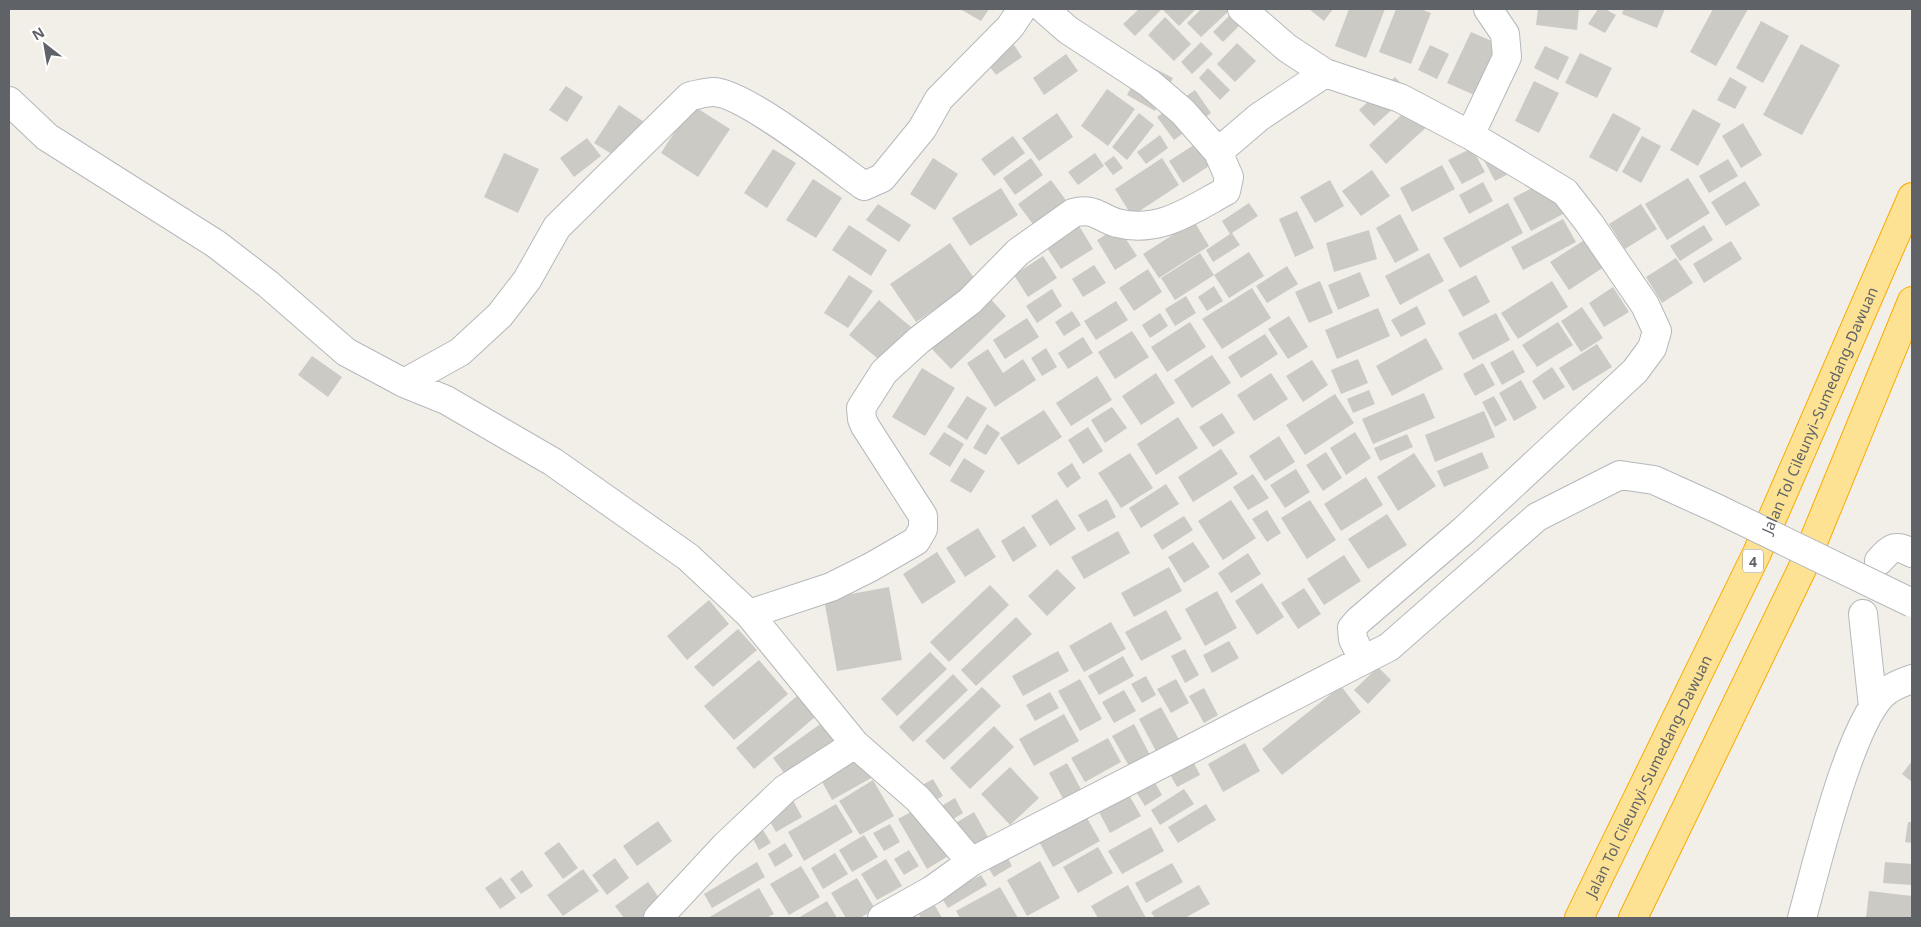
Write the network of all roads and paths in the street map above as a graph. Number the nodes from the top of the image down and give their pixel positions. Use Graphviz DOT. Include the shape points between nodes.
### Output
graph roads {
  1 [pos="1022,9"];
  2 [pos="1044,9"];
  3 [pos="1242,9"];
  4 [pos="1488,9"];
  5 [pos="1325,73"];
  6 [pos="9,101"];
  7 [pos="1470,134"];
  8 [pos="1218,152"];
  9 [pos="1912,197"];
  10 [pos="1912,301"];
  11 [pos="404,383"];
  12 [pos="1464,530"];
  13 [pos="1912,553"];
  14 [pos="1489,557"];
  15 [pos="1879,561"];
  16 [pos="1912,603"];
  17 [pos="749,614"];
  18 [pos="1863,614"];
  19 [pos="1363,660"];
  20 [pos="1912,679"];
  21 [pos="1873,707"];
  22 [pos="855,744"];
  23 [pos="971,862"];
  24 [pos="658,918"];
  25 [pos="882,918"];
  26 [pos="1579,918"];
  27 [pos="1633,918"];
  28 [pos="1802,918"];
  1 -- 11 [label="street" via="1010,27 939,99 922,129 882,178 864,186 743,102 714,92 690,96 558,227 527,280 500,315 460,352"];
  2 -- 8 [label="street" via="1068,30 1149,83 1183,112"];
  3 -- 5 [label="street" via="1287,48"];
  4 -- 7 [label="street" via="1505,34 1507,56"];
  5 -- 7 [label="street" via="1400,98"];
  5 -- 8 [label="street" via="1259,117"];
  6 -- 11 [label="street" via="47,137 216,244 346,352"];
  7 -- 12 [label="street" via="1565,192 1645,305 1657,331 1652,348 1635,371"];
  8 -- 17 [label="street" via="1230,177 1226,191 1169,222 1142,227 1116,222 1084,210 1066,217 1018,252 970,301 918,340 884,372 861,408 862,419 923,516 923,530 916,541 831,587"];
  9 -- 26 [label="highway, Jalan Tol Cileunyi–Sumedang–Dawuan / 4" via="1757,553"];
  10 -- 27 [label="highway" via="1802,569"];
  11 -- 17 [label="street" via="446,400 553,462 688,557"];
  12 -- 14 [label="street"];
  12 -- 19 [label="street" via="1352,628 1353,639"];
  13 -- 15 [label="street" via="1900,547 1890,549"];
  14 -- 16 [label="street, bridge" via="1537,517 1620,475 1654,480"];
  14 -- 19 [label="street" via="1389,647"];
  17 -- 22 [label="street"];
  18 -- 21 [label="street"];
  19 -- 23 [label="street"];
  20 -- 21 [label="street" via="1887,690"];
  21 -- 28 [label="street" via="1844,773"];
  22 -- 23 [label="street" via="918,799"];
  22 -- 24 [label="street" via="785,789 725,846"];
  23 -- 25 [label="street" via="932,890"];
}
